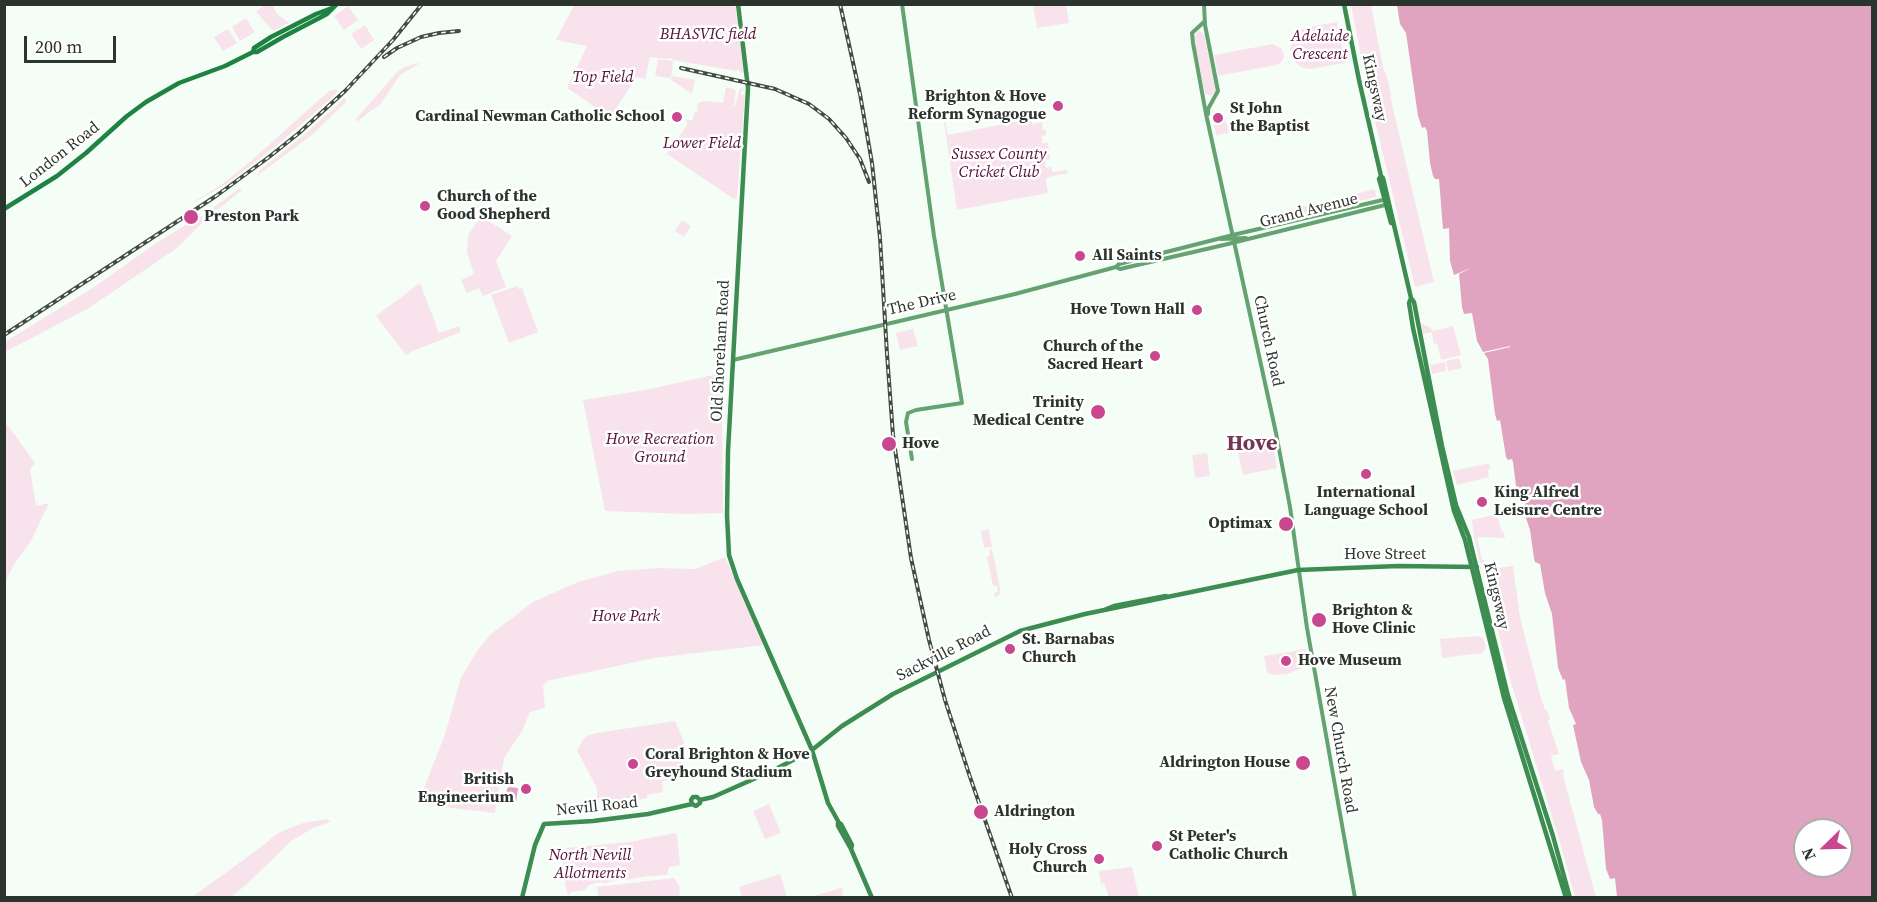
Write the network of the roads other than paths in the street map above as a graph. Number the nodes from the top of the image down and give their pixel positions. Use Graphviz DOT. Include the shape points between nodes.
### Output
graph roads {
  1 [pos="337,4"];
  2 [pos="738,4"];
  3 [pos="902,4"];
  4 [pos="1204,4"];
  5 [pos="1344,4"];
  6 [pos="1205,21"];
  7 [pos="1198,28"];
  8 [pos="1206,31"];
  9 [pos="1202,93"];
  10 [pos="1214,97"];
  11 [pos="1208,118"];
  12 [pos="1386,200"];
  13 [pos="1362,204"];
  14 [pos="4,209"];
  15 [pos="1364,210"];
  16 [pos="1269,230"];
  17 [pos="1260,232"];
  18 [pos="1234,239"];
  19 [pos="1205,246"];
  20 [pos="946,310"];
  21 [pos="733,360"];
  22 [pos="912,459"];
  23 [pos="1474,567"];
  24 [pos="1298,570"];
  25 [pos="812,750"];
  26 [pos="522,897"];
  27 [pos="872,897"];
  28 [pos="1355,897"];
  29 [pos="1568,897"];
  1 -- 14 [label="highway, London Road" via="327,14 257,52 171,87 127,116 57,176"];
  2 -- 21 [label="main road, Old Shoreham Road" via="748,88"];
  3 -- 20 [label="main road"];
  4 -- 6 [label="main road, Church Road"];
  5 -- 12 [label="main road, Kingsway"];
  6 -- 7 [label="main road"];
  6 -- 8 [label="main road, Church Road"];
  7 -- 8 [label="main road"];
  7 -- 9 [label="main road, Church Road" via="1192,35"];
  8 -- 10 [label="main road, Church Road" via="1218,91"];
  9 -- 10 [label="main road"];
  9 -- 11 [label="main road, Church Road"];
  10 -- 11 [label="main road, Church Road"];
  11 -- 18 [label="main road, Church Road"];
  12 -- 13 [label="main road, Grand Avenue"];
  12 -- 15 [label="main road, Grand Avenue"];
  12 -- 23 [label="main road, Kingsway" via="1411,298 1413,328 1434,429 1454,511"];
  13 -- 15 [label="main road"];
  13 -- 16 [label="main road, Grand Avenue"];
  15 -- 16 [label="main road, Grand Avenue"];
  16 -- 17 [label="main road, Grand Avenue"];
  17 -- 18 [label="main road, Grand Avenue"];
  17 -- 18 [label="main road, Grand Avenue"];
  18 -- 19 [label="main road, The Drive"];
  18 -- 19 [label="main road, The Drive" via="1220,239"];
  18 -- 24 [label="main road, Church Road" via="1276,433"];
  19 -- 20 [label="main road, The Drive"];
  20 -- 21 [label="main road, The Drive"];
  20 -- 22 [label="main road" via="962,403 911,411 906,416"];
  21 -- 25 [label="main road, Old Shoreham Road" via="727,501 729,555"];
  23 -- 24 [label="main road, Hove Street"];
  23 -- 29 [label="main road, Kingsway" via="1504,698"];
  24 -- 25 [label="main road, Sackville Road" via="1011,634 885,698"];
  24 -- 28 [label="main road, New Church Road"];
  25 -- 26 [label="main road, Nevill Road" via="736,789 700,800 698,806 554,824 540,832"];
  25 -- 27 [label="main road, Old Shoreham Road" via="828,802 849,838"];
}
